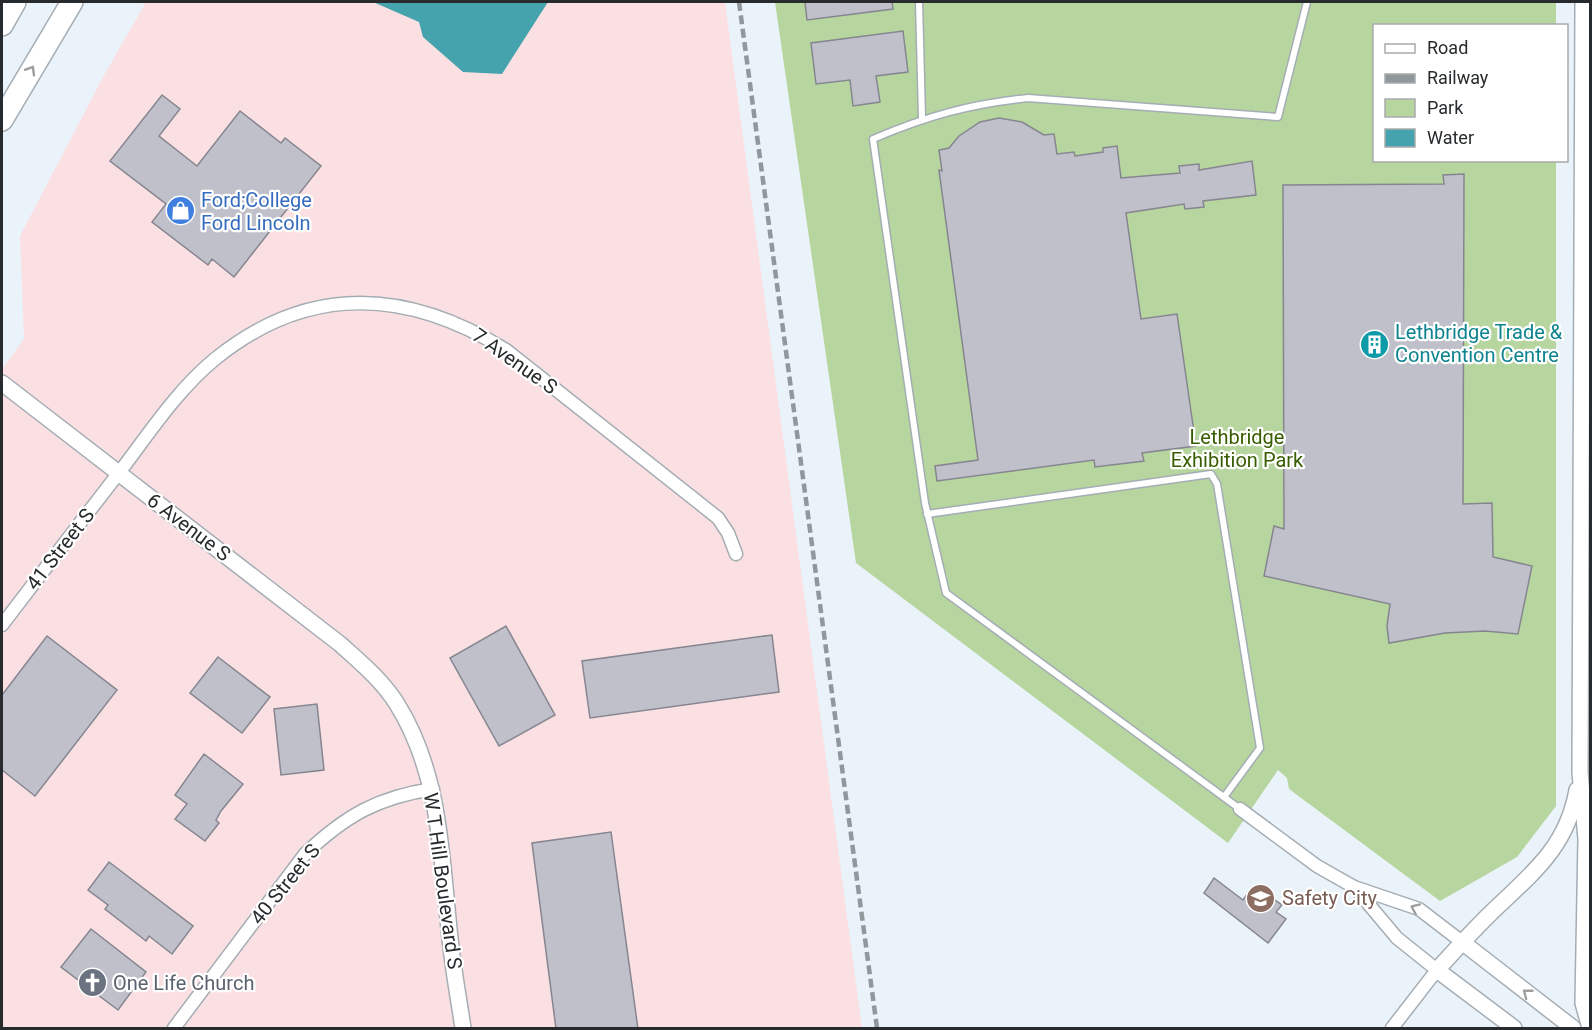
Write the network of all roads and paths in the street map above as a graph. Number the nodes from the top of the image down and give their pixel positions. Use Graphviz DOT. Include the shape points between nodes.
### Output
graph roads {
  1 [pos="15,2"];
  2 [pos="72,2"];
  3 [pos="919,2"];
  4 [pos="1307,2"];
  5 [pos="1583,2"];
  6 [pos="2,25"];
  7 [pos="922,118"];
  8 [pos="2,120"];
  9 [pos="2,383"];
  10 [pos="118,473"];
  11 [pos="927,514"];
  12 [pos="736,554"];
  13 [pos="2,625"];
  14 [pos="374,675"];
  15 [pos="1580,772"];
  16 [pos="433,789"];
  17 [pos="1224,797"];
  18 [pos="1240,809"];
  19 [pos="1354,887"];
  20 [pos="1462,942"];
  21 [pos="1437,970"];
  22 [pos="174,1029"];
  23 [pos="463,1029"];
  24 [pos="1392,1029"];
  25 [pos="1514,1029"];
  26 [pos="1573,1029"];
  27 [pos="1590,1029"];
  1 -- 6 [label="highway"];
  8 -- 2 [label="highway, one-way"];
  3 -- 7 [label="lane"];
  4 -- 7 [label="lane" via="1278,117 1028,98 994,101"];
  5 -- 15 [label="street"];
  7 -- 11 [label="lane" via="873,139"];
  9 -- 10 [label="street, 6 Avenue S"];
  10 -- 12 [label="street, 7 Avenue S" via="193,381 215,359 248,336 277,320 308,310 389,304 471,328 506,350 718,518"];
  10 -- 13 [label="street, 41 Street S"];
  10 -- 14 [label="street, 6 Avenue S" via="310,619"];
  11 -- 17 [label="lane" via="946,593"];
  11 -- 17 [label="lane" via="1211,474 1217,484 1260,748"];
  14 -- 16 [label="street, W T Hill Boulevard S" via="397,703"];
  15 -- 20 [label="street" via="1569,820 1550,854"];
  15 -- 27 [label="street" via="1586,839 1583,1003"];
  16 -- 22 [label="street, 40 Street S" via="374,803 328,832 305,854"];
  16 -- 23 [label="street, W T Hill Boulevard S"];
  17 -- 18 [label="lane"];
  18 -- 19 [label="street" via="1317,866"];
  20 -- 19 [label="street, one-way" via="1419,909"];
  19 -- 21 [label="street" via="1397,938"];
  20 -- 21 [label="street"];
  26 -- 20 [label="street, one-way"];
  21 -- 24 [label="street"];
  21 -- 25 [label="street"];
}
